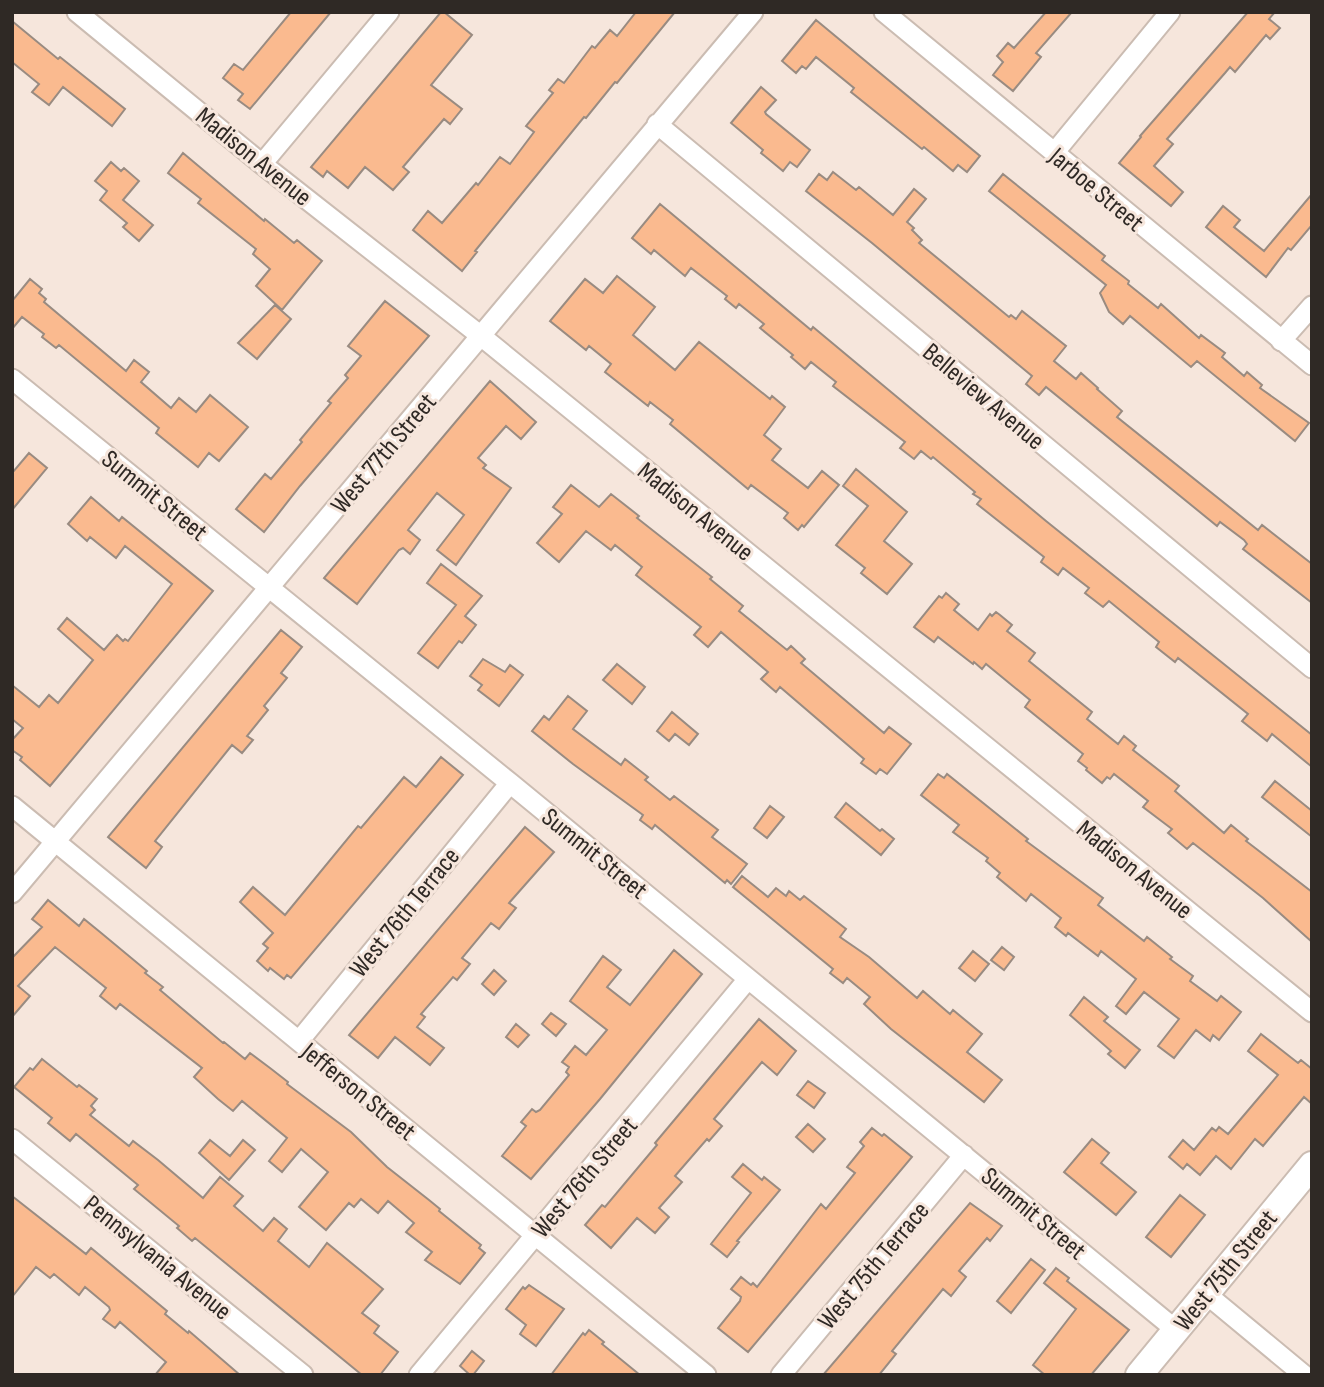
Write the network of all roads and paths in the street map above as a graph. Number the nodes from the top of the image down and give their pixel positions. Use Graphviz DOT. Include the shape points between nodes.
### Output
graph roads {
  1 [pos="77,12"];
  2 [pos="389,12"];
  3 [pos="753,12"];
  4 [pos="884,12"];
  5 [pos="1170,12"];
  6 [pos="657,124"];
  7 [pos="1054,153"];
  8 [pos="262,164"];
  9 [pos="1312,306"];
  10 [pos="481,336"];
  11 [pos="1281,341"];
  12 [pos="1312,365"];
  13 [pos="12,379"];
  14 [pos="270,588"];
  15 [pos="1312,668"];
  16 [pos="510,783"];
  17 [pos="12,806"];
  18 [pos="56,842"];
  19 [pos="12,893"];
  20 [pos="748,979"];
  21 [pos="1312,1012"];
  22 [pos="299,1041"];
  23 [pos="12,1139"];
  24 [pos="964,1155"];
  25 [pos="1312,1166"];
  26 [pos="535,1236"];
  27 [pos="1205,1293"];
  28 [pos="1176,1330"];
  29 [pos="303,1375"];
  30 [pos="419,1375"];
  31 [pos="706,1375"];
  32 [pos="781,1375"];
  33 [pos="1139,1375"];
  34 [pos="1304,1375"];
  1 -- 8 [label="street, Madison Avenue"];
  2 -- 8 [label="street"];
  3 -- 6 [label="street, West 77th Street"];
  4 -- 7 [label="street, Jarboe Street"];
  5 -- 7 [label="street"];
  6 -- 10 [label="street, West 77th Street"];
  6 -- 15 [label="street, Belleview Avenue"];
  7 -- 11 [label="street, Jarboe Street"];
  8 -- 10 [label="street, Madison Avenue"];
  9 -- 11 [label="street"];
  10 -- 14 [label="street, West 77th Street"];
  10 -- 21 [label="street, Madison Avenue"];
  11 -- 12 [label="street, Jarboe Street"];
  13 -- 14 [label="street, Summit Street"];
  14 -- 16 [label="street, Summit Street"];
  14 -- 18 [label="street, West 77th Street"];
  16 -- 20 [label="street, Summit Street"];
  16 -- 22 [label="street, West 76th Terrace"];
  17 -- 18 [label="street, Jefferson Street"];
  18 -- 19 [label="street, West 77th Street"];
  18 -- 22 [label="street, Jefferson Street"];
  20 -- 24 [label="street, Summit Street"];
  20 -- 26 [label="street, West 76th Street"];
  22 -- 26 [label="street, Jefferson Street"];
  23 -- 29 [label="street, Pennsylvania Avenue"];
  24 -- 28 [label="street, Summit Street"];
  24 -- 32 [label="street, West 75th Terrace"];
  25 -- 27 [label="main road, West 75th Street"];
  26 -- 30 [label="street, West 76th Street"];
  26 -- 31 [label="street, Jefferson Street"];
  27 -- 28 [label="main road, West 75th Street"];
  27 -- 34 [label="street"];
  28 -- 33 [label="main road, West 75th Street"];
}
